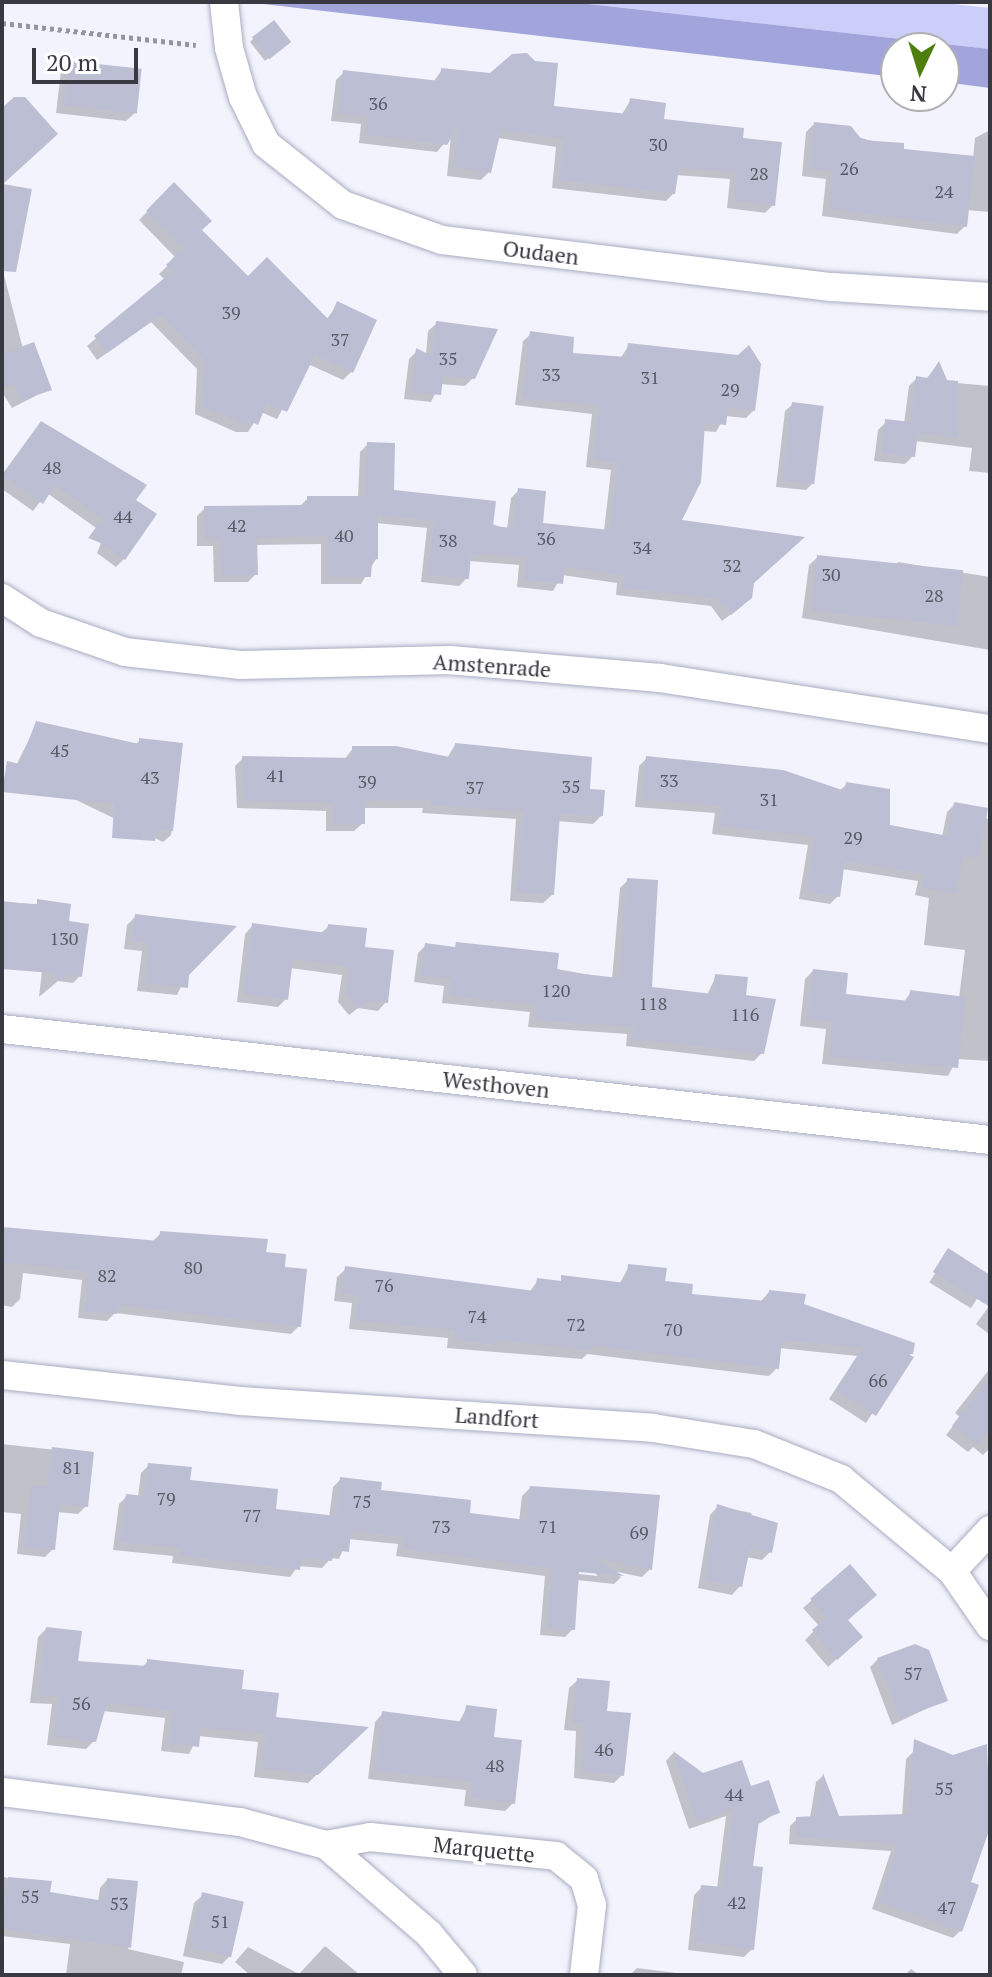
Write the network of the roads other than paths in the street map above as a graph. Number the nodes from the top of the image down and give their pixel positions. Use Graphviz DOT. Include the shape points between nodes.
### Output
graph roads {
  1 [pos="224,2"];
  2 [pos="990,297"];
  3 [pos="2,598"];
  4 [pos="990,729"];
  5 [pos="2,1029"];
  6 [pos="990,1140"];
  7 [pos="2,1375"];
  8 [pos="990,1530"];
  9 [pos="952,1571"];
  10 [pos="990,1626"];
  11 [pos="2,1792"];
  12 [pos="326,1845"];
  13 [pos="463,1975"];
  14 [pos="584,1975"];
  1 -- 2 [label="street, Oudaen" via="229,48 243,97 266,144 343,205 442,240 833,287"];
  3 -- 4 [label="street, Amstenrade" via="41,623 125,652 241,665 450,660 660,678"];
  5 -- 6 [label="street, Westhoven"];
  7 -- 9 [label="street, Landfort" via="240,1401 653,1428 754,1444 841,1479"];
  8 -- 9 [label="street"];
  9 -- 10 [label="street, Landfort"];
  11 -- 12 [label="street, Marquette" via="240,1822"];
  12 -- 13 [label="street, Marquette" via="429,1934"];
  12 -- 14 [label="street, Marquette" via="370,1837 556,1856 584,1879 592,1905"];
}
